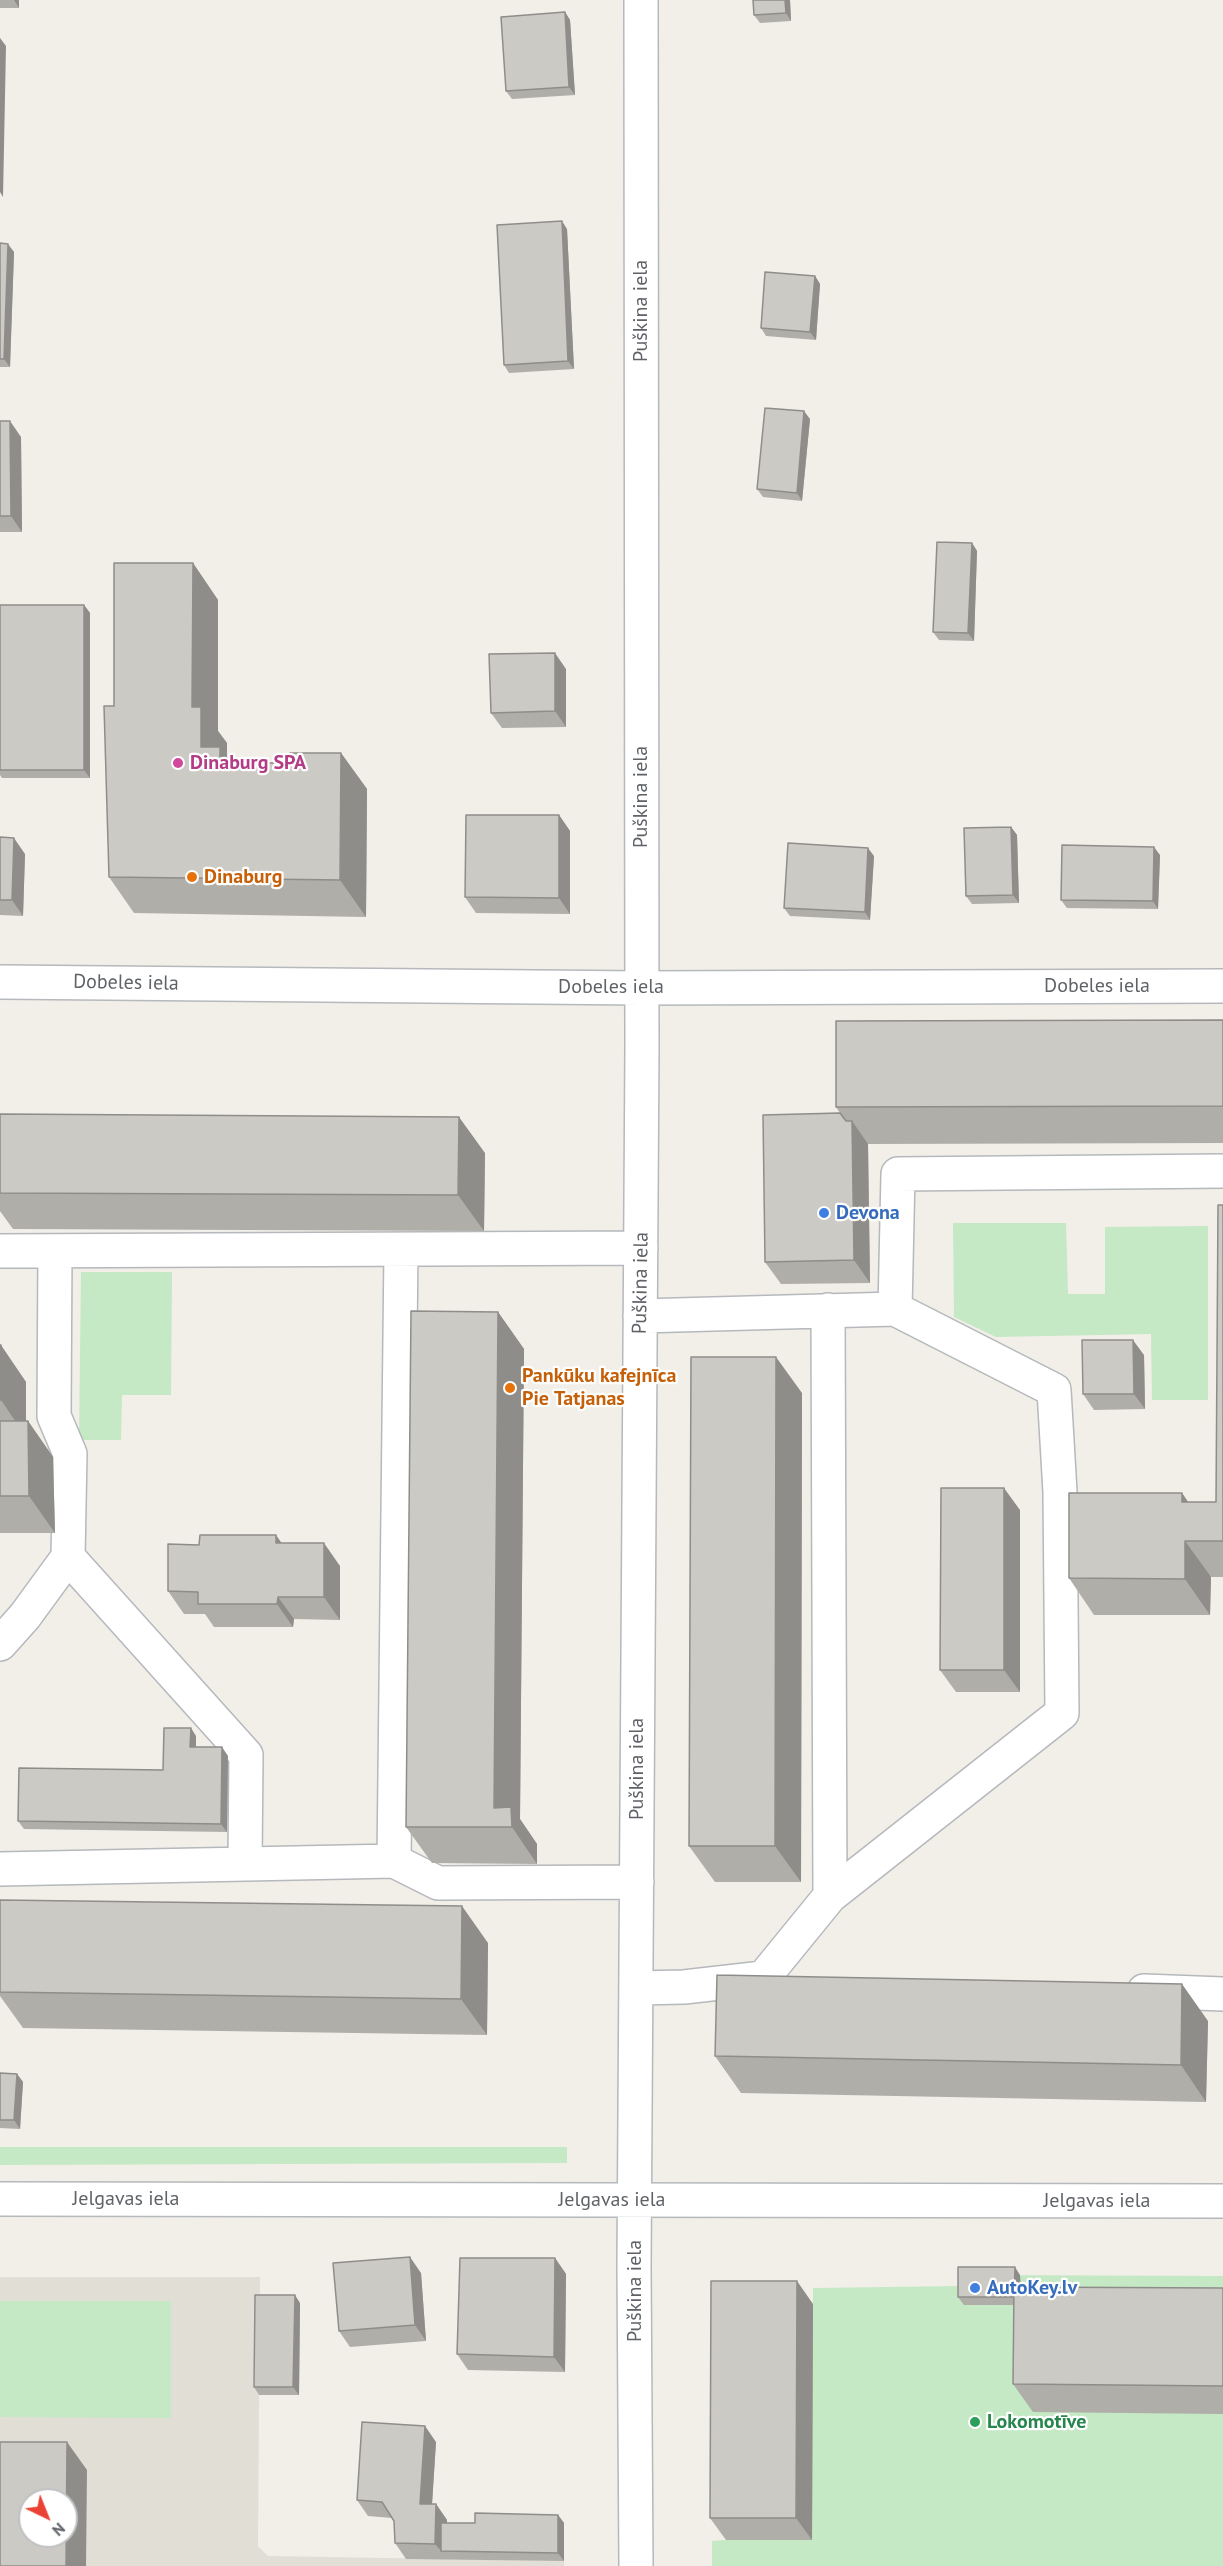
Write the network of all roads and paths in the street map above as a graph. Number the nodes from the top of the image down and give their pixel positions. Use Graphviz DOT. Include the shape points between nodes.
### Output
graph roads {
  1 [pos="641,0"];
  2 [pos="0,981"];
  3 [pos="1223,986"];
  4 [pos="642,988"];
  5 [pos="1223,1171"];
  6 [pos="641,1248"];
  7 [pos="401,1250"];
  8 [pos="0,1251"];
  9 [pos="55,1251"];
  10 [pos="895,1309"];
  11 [pos="828,1310"];
  12 [pos="640,1316"];
  13 [pos="68,1557"];
  14 [pos="0,1644"];
  15 [pos="394,1861"];
  16 [pos="245,1863"];
  17 [pos="0,1869"];
  18 [pos="637,1882"];
  19 [pos="830,1896"];
  20 [pos="764,1977"];
  21 [pos="800,1979"];
  22 [pos="637,1988"];
  23 [pos="1117,1990"];
  24 [pos="1223,1994"];
  25 [pos="0,2199"];
  26 [pos="635,2200"];
  27 [pos="1223,2201"];
  28 [pos="636,2566"];
  1 -- 4 [label="street, Puškina iela"];
  2 -- 4 [label="street, Dobeles iela"];
  3 -- 4 [label="street, Dobeles iela"];
  4 -- 6 [label="street, Puškina iela"];
  5 -- 10 [label="street" via="898,1174"];
  6 -- 7 [label="street"];
  6 -- 12 [label="street, Puškina iela"];
  7 -- 9 [label="street"];
  7 -- 15 [label="street"];
  8 -- 9 [label="street"];
  9 -- 13 [label="street" via="54,1416 70,1454"];
  10 -- 11 [label="street"];
  10 -- 19 [label="street" via="1054,1390 1060,1492 1062,1713"];
  11 -- 12 [label="street"];
  11 -- 19 [label="street"];
  12 -- 18 [label="street, Puškina iela"];
  13 -- 14 [label="street"];
  13 -- 16 [label="street" via="246,1755"];
  15 -- 16 [label="street"];
  15 -- 18 [label="street" via="438,1883"];
  16 -- 17 [label="street"];
  18 -- 22 [label="street, Puškina iela"];
  19 -- 20 [label="street"];
  20 -- 21 [label="street"];
  20 -- 22 [label="street" via="684,1987"];
  22 -- 26 [label="street, Puškina iela"];
  23 -- 24 [label="street"];
  25 -- 26 [label="street, Jelgavas iela"];
  26 -- 27 [label="street, Jelgavas iela"];
  26 -- 28 [label="street, Puškina iela"];
}
